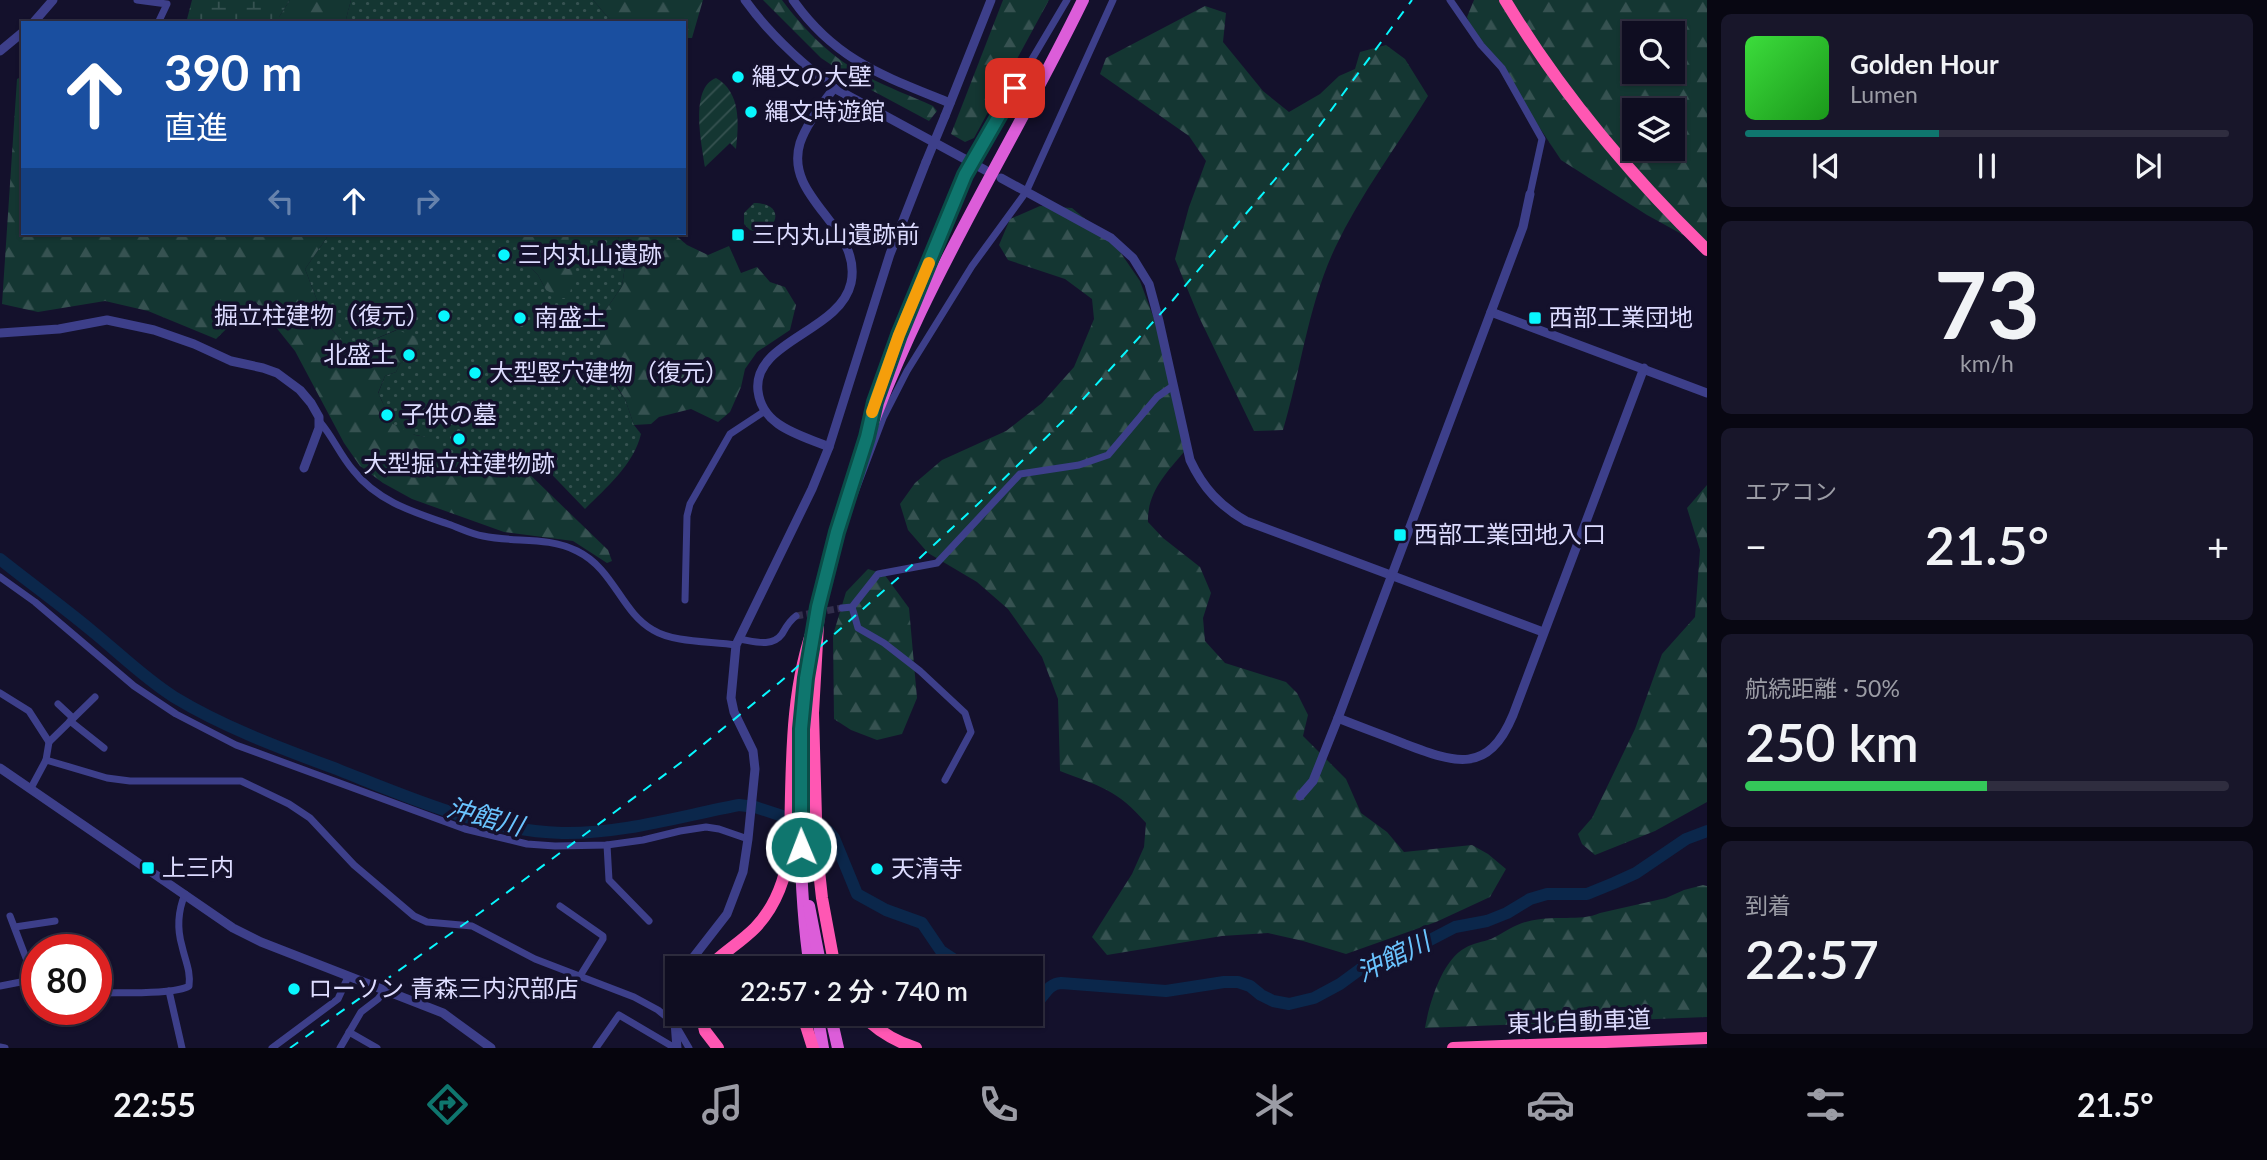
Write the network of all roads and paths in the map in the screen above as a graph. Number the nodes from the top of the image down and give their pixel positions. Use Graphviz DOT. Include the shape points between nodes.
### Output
graph roads {
  1 [pos="53,0"];
  2 [pos="137,0"];
  3 [pos="745,0"];
  4 [pos="793,0"];
  5 [pos="991,0"];
  6 [pos="1067,0"];
  7 [pos="1083,0"];
  8 [pos="1113,0"];
  9 [pos="1450,0"];
  10 [pos="1505,0"];
  11 [pos="35,21"];
  12 [pos="159,21"];
  13 [pos="21,34"];
  14 [pos="0,51"];
  15 [pos="834,88"];
  16 [pos="950,103"];
  17 [pos="971,162"];
  18 [pos="985,170"];
  19 [pos="1001,178"];
  20 [pos="1026,192"];
  21 [pos="1530,194"];
  22 [pos="1707,250"];
  23 [pos="1491,312"];
  24 [pos="0,333"];
  25 [pos="1644,368"];
  26 [pos="1173,386"];
  27 [pos="1707,393"];
  28 [pos="765,411"];
  29 [pos="320,422"];
  30 [pos="867,437"];
  31 [pos="829,447"];
  32 [pos="304,468"];
  33 [pos="837,532"];
  34 [pos="1391,575"];
  35 [pos="0,577"];
  36 [pos="685,600"];
  37 [pos="852,607"];
  38 [pos="842,608"];
  39 [pos="817,613"];
  40 [pos="796,616"];
  41 [pos="1543,632"];
  42 [pos="737,642"];
  43 [pos="0,693"];
  44 [pos="95,697"];
  45 [pos="58,704"];
  46 [pos="1338,718"];
  47 [pos="72,719"];
  48 [pos="49,742"];
  49 [pos="104,748"];
  50 [pos="46,760"];
  51 [pos="0,768"];
  52 [pos="945,780"];
  53 [pos="32,788"];
  54 [pos="1300,796"];
  55 [pos="748,834"];
  56 [pos="607,845"];
  57 [pos="795,845"];
  58 [pos="186,894"];
  59 [pos="559,906"];
  60 [pos="10,916"];
  61 [pos="649,921"];
  62 [pos="55,922"];
  63 [pos="15,927"];
  64 [pos="21,943"];
  65 [pos="694,956"];
  66 [pos="722,956"];
  67 [pos="808,956"];
  68 [pos="818,956"];
  69 [pos="833,956"];
  70 [pos="580,976"];
  71 [pos="348,977"];
  72 [pos="21,982"];
  73 [pos="0,986"];
  74 [pos="384,990"];
  75 [pos="169,991"];
  76 [pos="112,993"];
  77 [pos="665,1015"];
  78 [pos="676,1026"];
  79 [pos="677,1026"];
  80 [pos="695,1026"];
  81 [pos="704,1026"];
  82 [pos="806,1026"];
  83 [pos="819,1026"];
  84 [pos="833,1026"];
  85 [pos="872,1026"];
  86 [pos="349,1032"];
  87 [pos="1707,1038"];
  88 [pos="182,1048"];
  89 [pos="272,1048"];
  90 [pos="340,1048"];
  91 [pos="377,1048"];
  92 [pos="491,1048"];
  93 [pos="596,1048"];
  94 [pos="676,1048"];
  95 [pos="689,1048"];
  96 [pos="709,1048"];
  97 [pos="718,1048"];
  98 [pos="813,1048"];
  99 [pos="823,1048"];
  100 [pos="838,1048"];
  101 [pos="916,1048"];
  102 [pos="1453,1048"];
  1 -- 11 [label="street"];
  2 -- 12 [label="street" via="167,4"];
  3 -- 15 [label="street" via="780,43"];
  4 -- 16 [label="street" via="815,29 859,64"];
  5 -- 16 [label="street"];
  6 -- 17 [label="street"];
  7 -- 30 [label="highway" via="921,310"];
  8 -- 20 [label="street"];
  9 -- 21 [label="street" via="1502,68 1542,139"];
  10 -- 22 [label="highway" via="1606,144"];
  13 -- 14 [label="street"];
  15 -- 17 [label="street"];
  15 -- 28 [label="street" via="805,132 798,169 807,191 847,248 852,261 850,284 833,313 764,365 758,391"];
  16 -- 31 [label="street, bridge" via="890,254"];
  17 -- 18 [label="street"];
  17 -- 30 [label="street" via="899,335"];
  19 -- 20 [label="street"];
  20 -- 26 [label="street" via="1111,238 1143,271"];
  20 -- 33 [label="street" via="972,266 907,371"];
  21 -- 23 [label="street" via="1523,227"];
  23 -- 25 [label="street"];
  23 -- 34 [label="street"];
  24 -- 29 [label="street" via="107,320 155,330 276,373 300,390"];
  25 -- 27 [label="street"];
  25 -- 41 [label="street"];
  26 -- 34 [label="street" via="1190,460 1216,500 1246,521"];
  26 -- 37 [label="street" via="1157,397 1108,455 1079,465 1020,474 937,563 878,574"];
  28 -- 31 [label="street" via="782,427"];
  28 -- 36 [label="street" via="730,434 690,504"];
  29 -- 32 [label="street"];
  29 -- 42 [label="street" via="353,471 396,505 483,536 543,540 576,550 602,569 636,615 654,631 680,638"];
  30 -- 33 [label="highway"];
  31 -- 42 [label="street"];
  33 -- 39 [label="highway"];
  34 -- 41 [label="street"];
  34 -- 46 [label="street"];
  35 -- 56 [label="street" via="157,702 236,745 493,837 555,846"];
  37 -- 38 [label="street"];
  37 -- 52 [label="street" via="858,628 920,671 965,713 971,732"];
  39 -- 57 [label="highway" via="799,681"];
  39 -- 69 [label="highway" via="813,713 817,853"];
  40 -- 42 [label="street" via="771,643"];
  41 -- 46 [label="street" via="1505,734 1476,757 1450,760"];
  42 -- 55 [label="street" via="730,698 753,751 755,785"];
  43 -- 48 [label="street" via="29,711"];
  44 -- 47 [label="street"];
  45 -- 47 [label="street"];
  46 -- 54 [label="street" via="1313,781"];
  47 -- 48 [label="street"];
  47 -- 49 [label="street"];
  48 -- 50 [label="street"];
  50 -- 53 [label="street"];
  50 -- 70 [label="street" via="130,781 241,781 310,818 354,865 414,916 428,922 472,926"];
  51 -- 53 [label="street"];
  53 -- 58 [label="street"];
  55 -- 56 [label="street" via="706,827"];
  55 -- 65 [label="street" via="743,872 727,914"];
  56 -- 61 [label="street" via="609,880"];
  57 -- 66 [label="highway" via="776,900 755,928"];
  57 -- 67 [label="highway"];
  57 -- 68 [label="highway"];
  58 -- 71 [label="street" via="233,928"];
  58 -- 75 [label="street" via="179,922 191,976 185,989"];
  59 -- 70 [label="street" via="603,936"];
  60 -- 63 [label="street"];
  62 -- 63 [label="street"];
  63 -- 64 [label="street"];
  70 -- 77 [label="street" via="634,997"];
  71 -- 74 [label="street"];
  71 -- 89 [label="street" via="338,999"];
  72 -- 73 [label="street"];
  74 -- 86 [label="street" via="361,1012"];
  74 -- 92 [label="street" via="443,1013"];
  75 -- 76 [label="street"];
  75 -- 88 [label="street"];
  78 -- 94 [label="street"];
  79 -- 95 [label="street"];
  80 -- 96 [label="highway"];
  81 -- 97 [label="highway"];
  82 -- 98 [label="highway"];
  83 -- 99 [label="highway"];
  84 -- 100 [label="highway"];
  85 -- 101 [label="highway"];
  86 -- 90 [label="street"];
  86 -- 91 [label="street"];
  87 -- 102 [label="highway, 東北自動車道"];
  93 -- 94 [label="street" via="619,1015"];
}
